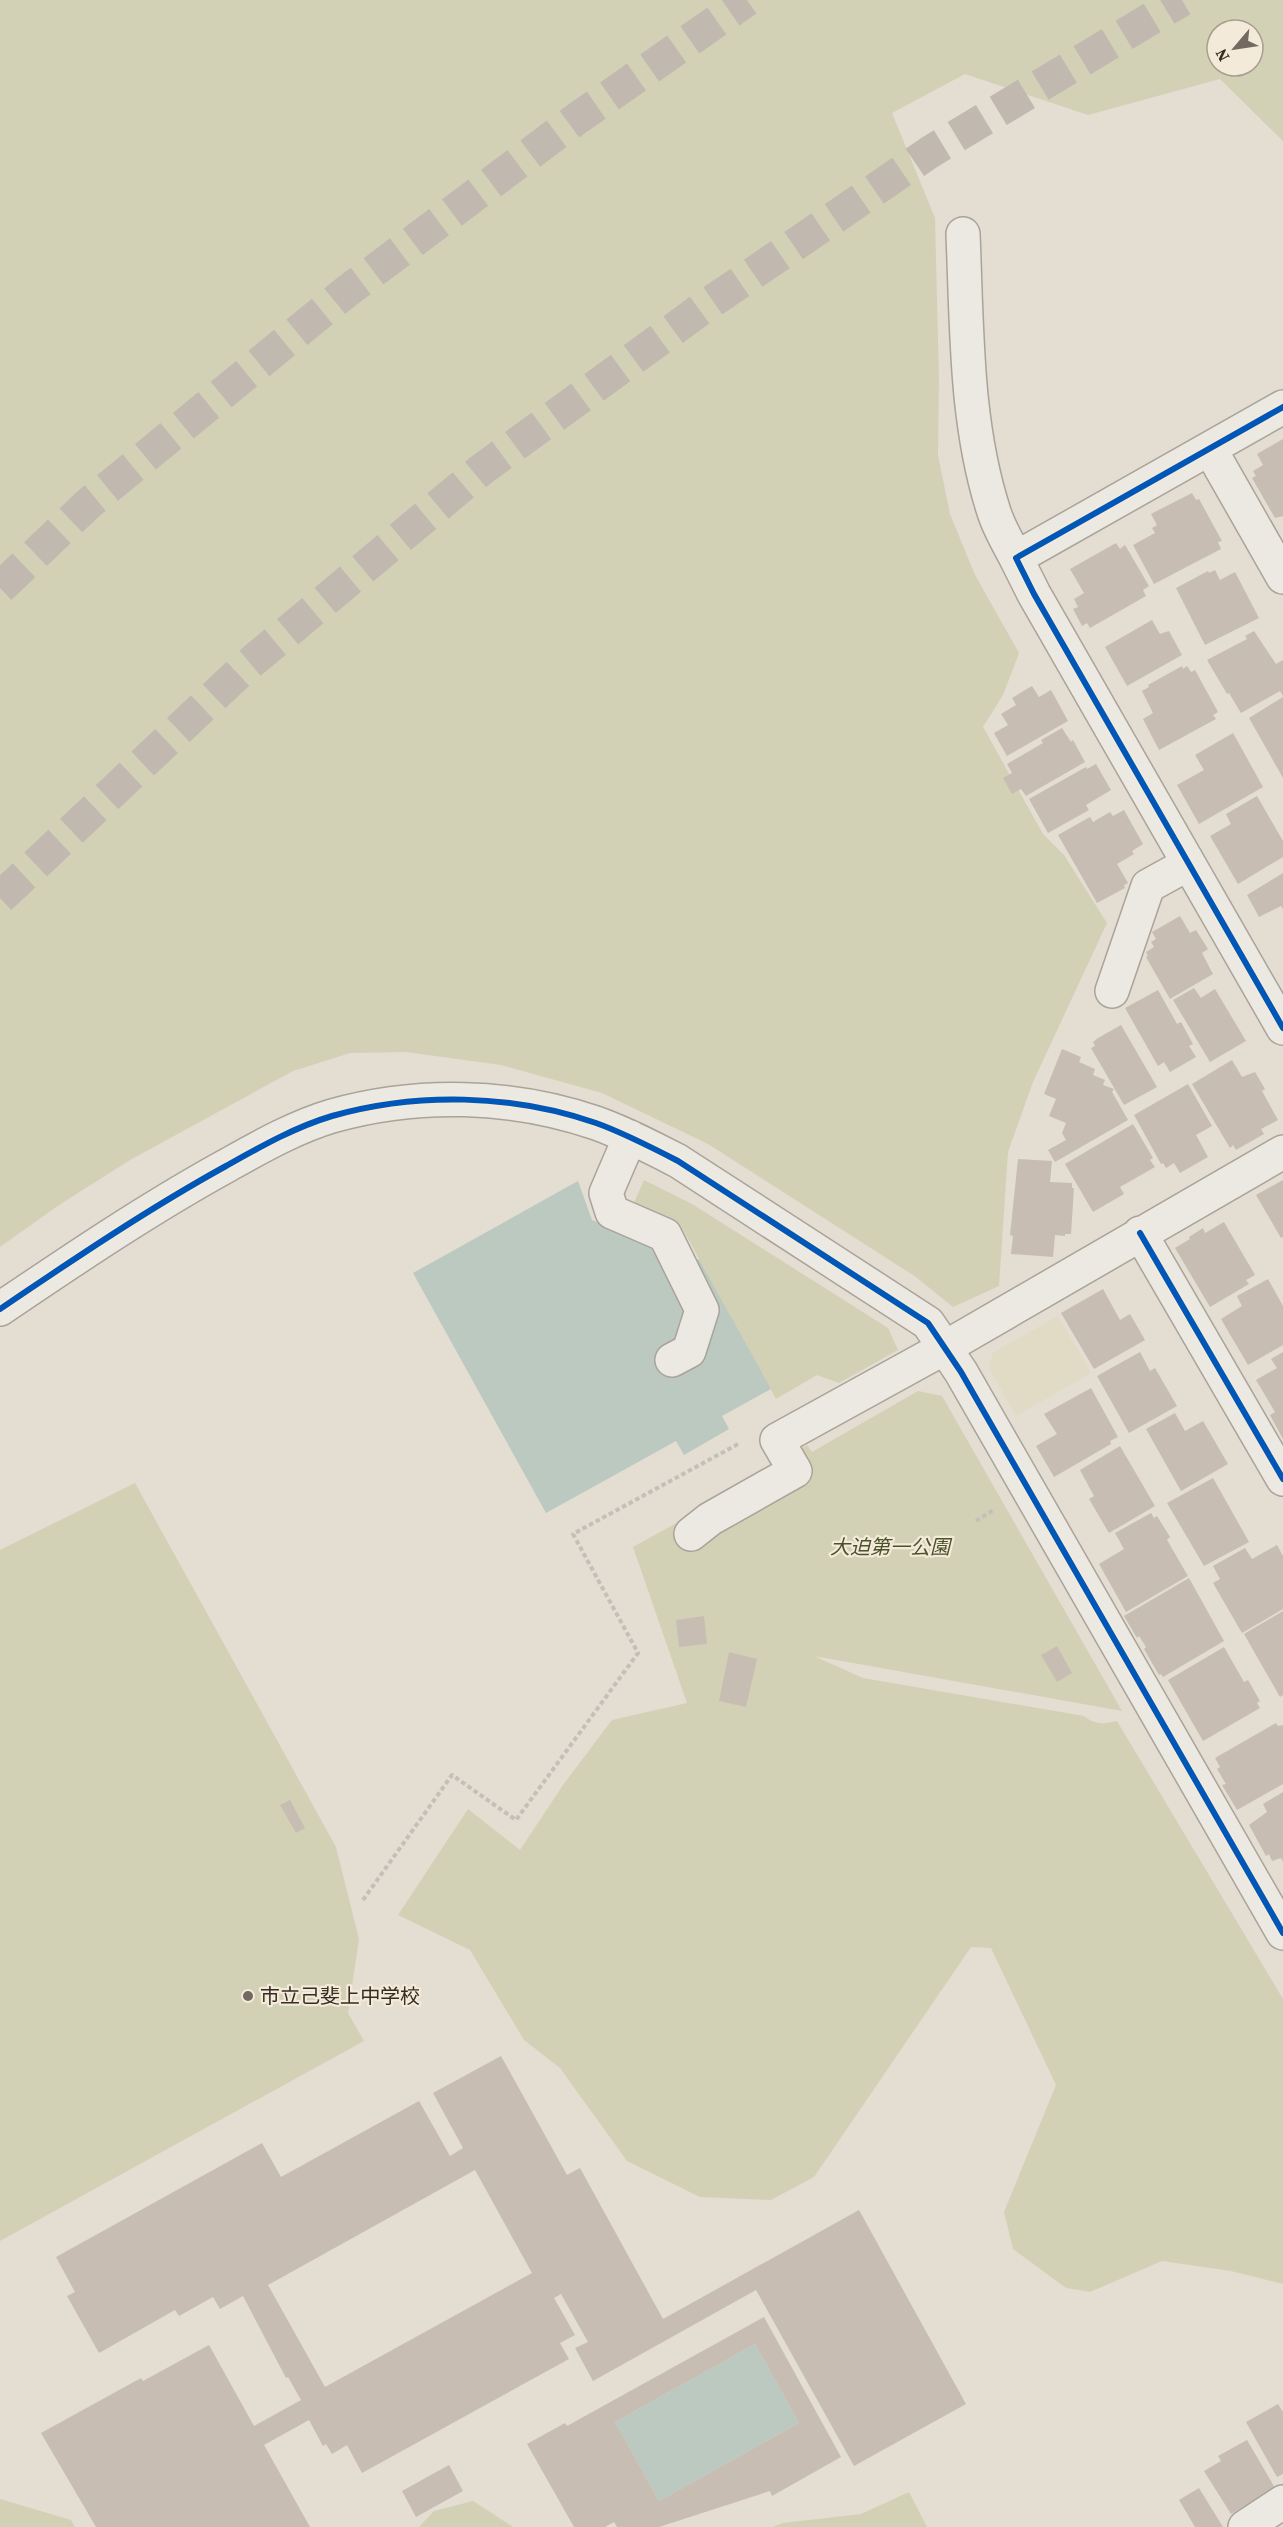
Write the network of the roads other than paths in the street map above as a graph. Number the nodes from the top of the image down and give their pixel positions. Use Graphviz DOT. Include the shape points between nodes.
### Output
graph roads {
  1 [pos="963,234"];
  2 [pos="1283,407"];
  3 [pos="1210,448"];
  4 [pos="1016,558"];
  5 [pos="1283,577"];
  6 [pos="1188,864"];
  7 [pos="1112,991"];
  8 [pos="1283,1028"];
  9 [pos="630,1137"];
  10 [pos="1283,1152"];
  11 [pos="1140,1233"];
  12 [pos="0,1309"];
  13 [pos="946,1347"];
  14 [pos="672,1360"];
  15 [pos="1283,1479"];
  16 [pos="691,1534"];
  17 [pos="1274,1897"];
  18 [pos="1283,1933"];
  19 [pos="1283,2502"];
  20 [pos="1245,2527"];
  1 -- 4 [label="street" via="971,401 979,453 995,515"];
  2 -- 3 [label="street"];
  3 -- 4 [label="street"];
  3 -- 5 [label="street"];
  4 -- 6 [label="street"];
  6 -- 7 [label="street" via="1148,886"];
  6 -- 8 [label="street"];
  9 -- 12 [label="street" via="558,1112 485,1100 388,1104 331,1116 255,1150 173,1196"];
  9 -- 13 [label="street" via="678,1161 928,1323"];
  9 -- 14 [label="street" via="606,1193 612,1212 665,1235 702,1310 689,1351"];
  10 -- 11 [label="street"];
  11 -- 13 [label="street"];
  11 -- 15 [label="street"];
  13 -- 16 [label="street" via="777,1440 795,1471"];
  13 -- 17 [label="street"];
  17 -- 18 [label="street"];
  19 -- 20 [label="street"];
}
